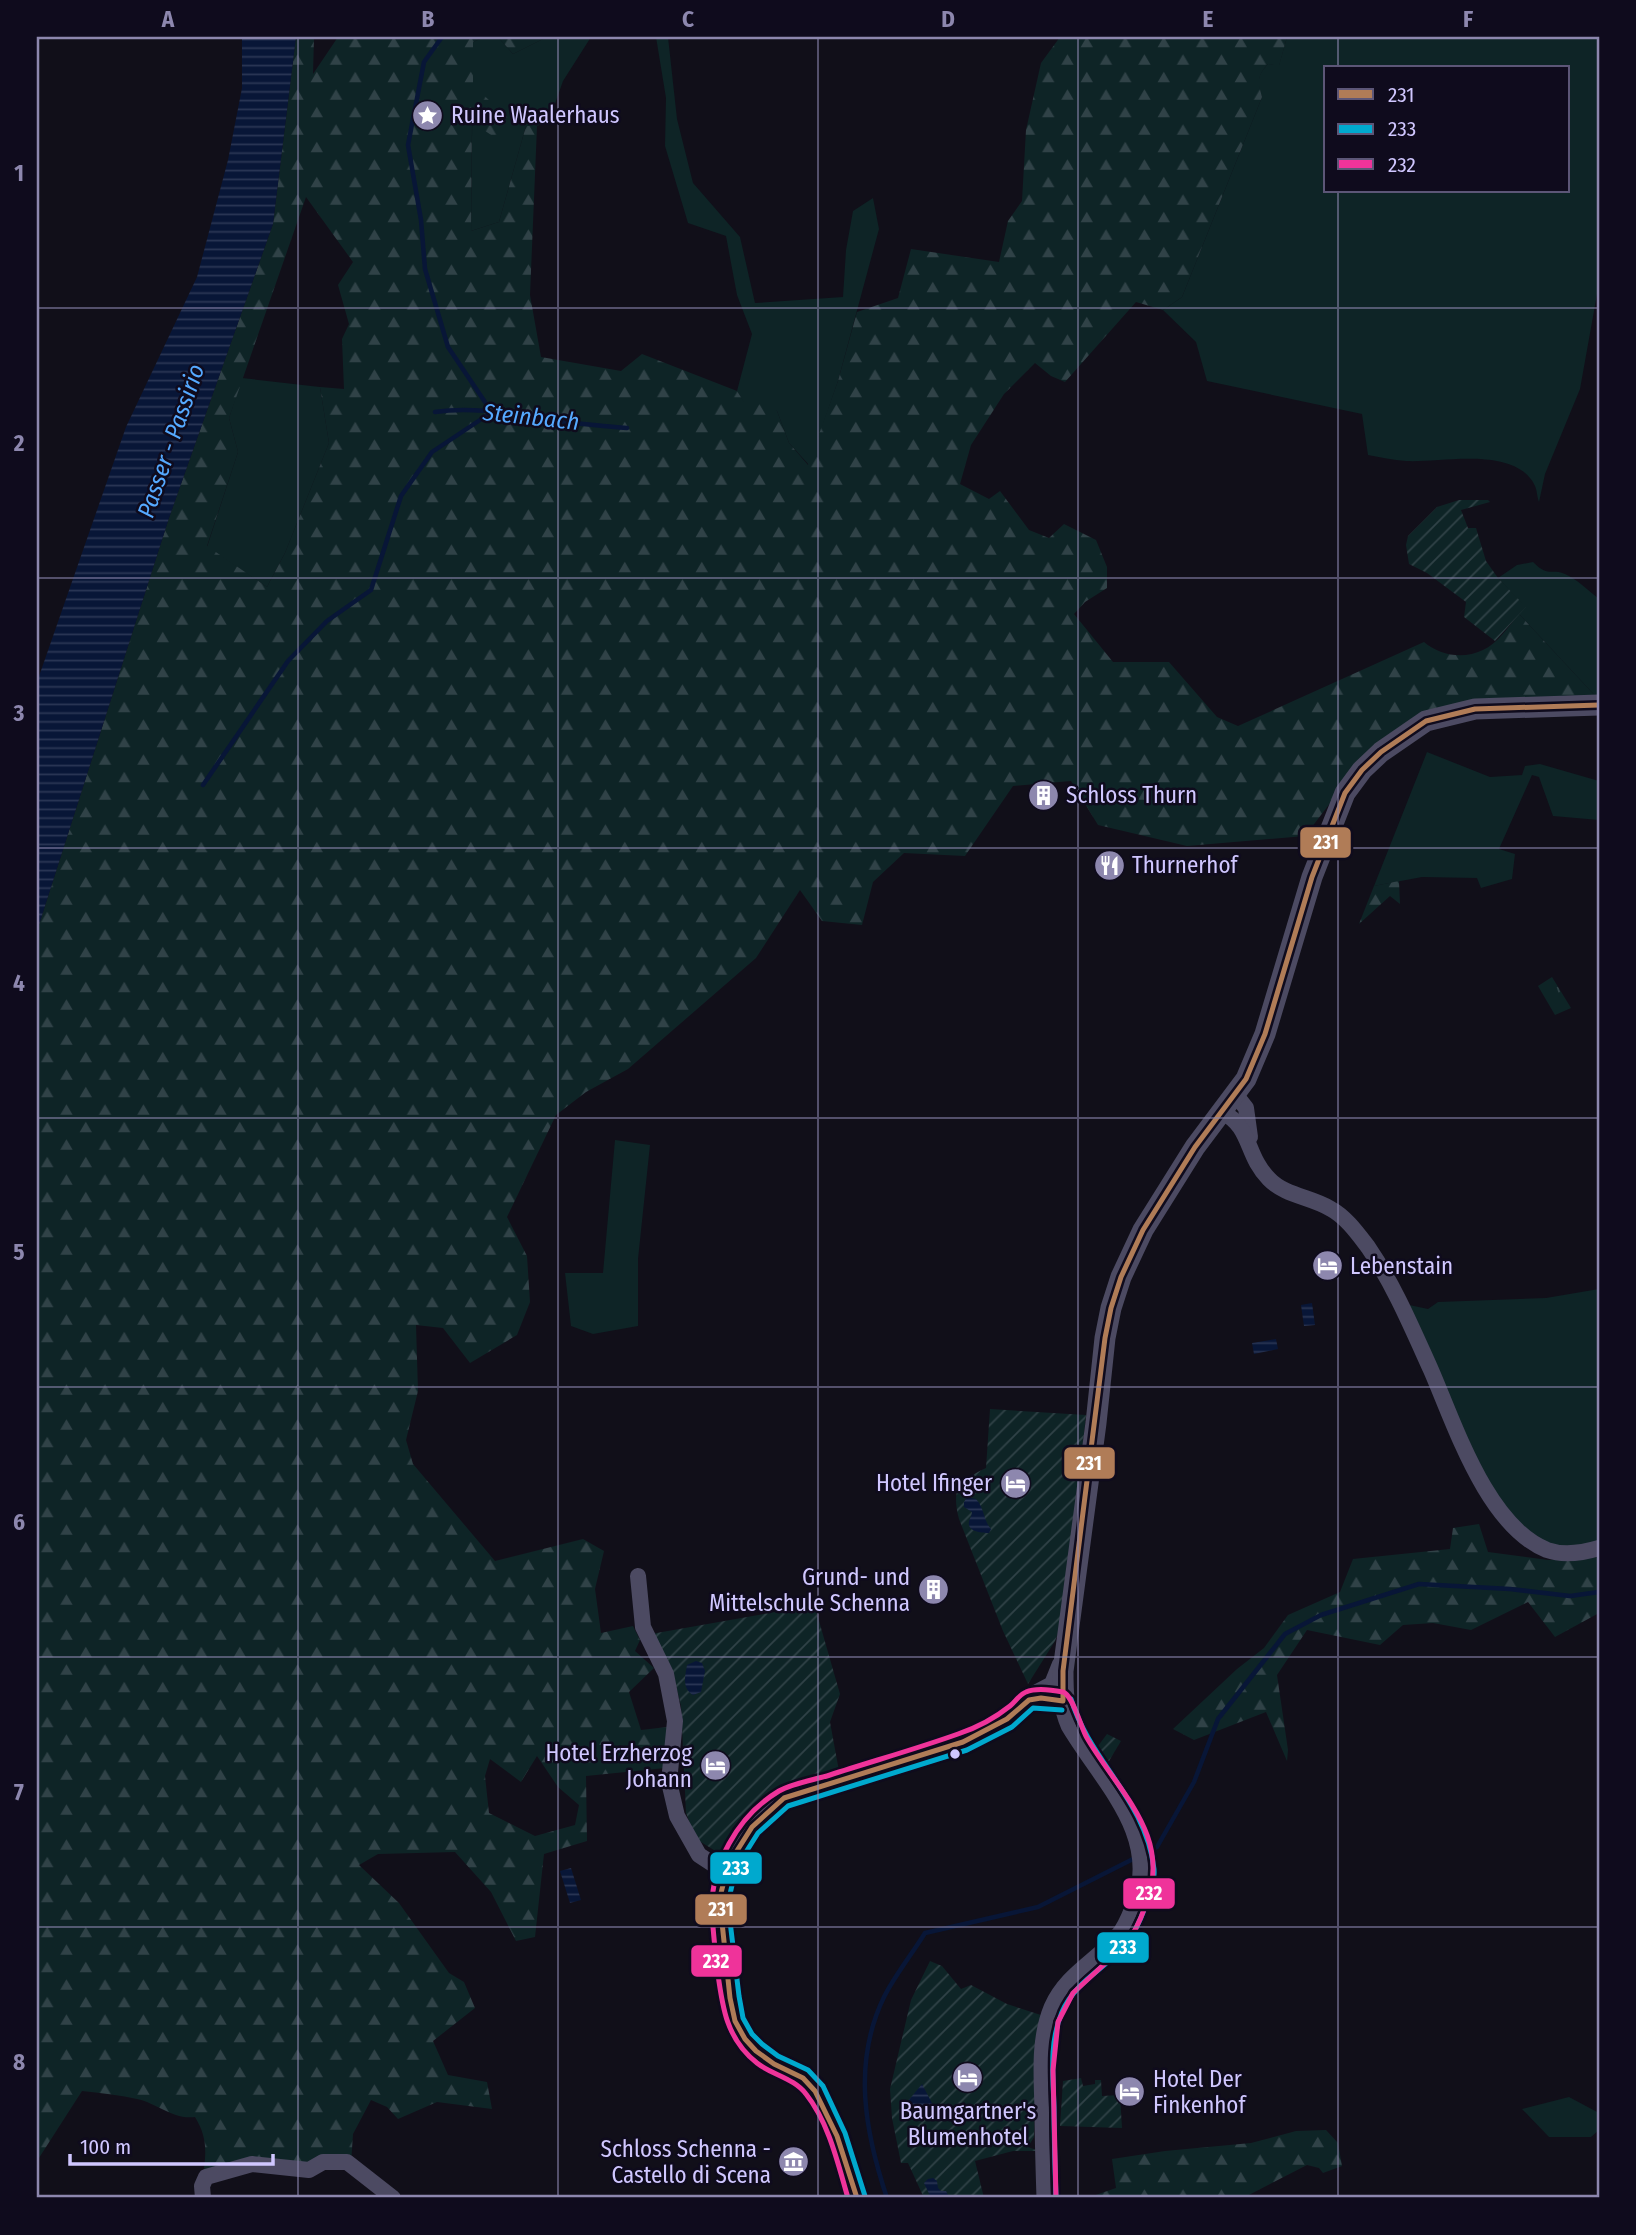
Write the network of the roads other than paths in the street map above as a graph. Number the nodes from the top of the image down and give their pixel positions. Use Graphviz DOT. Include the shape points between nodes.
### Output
graph roads {
  1 [pos="1599,705"];
  2 [pos="1229,1103"];
  3 [pos="1599,1548"];
  4 [pos="638,1576"];
  5 [pos="1067,1639"];
  6 [pos="1029,1700"];
  7 [pos="1063,1701"];
  8 [pos="725,1872"];
  9 [pos="203,2198"];
  10 [pos="393,2198"];
  11 [pos="857,2198"];
  12 [pos="1047,2198"];
  1 -- 2 [label="street" via="1448,714 1403,735 1362,770 1332,820 1265,1034"];
  2 -- 3 [label="street" via="1257,1166 1271,1181 1333,1210 1366,1245 1397,1297 1472,1468 1501,1511 1535,1544 1549,1551 1574,1554"];
  2 -- 5 [label="street" via="1143,1230 1111,1308"];
  4 -- 8 [label="street" via="643,1627 666,1674 675,1721 669,1782 677,1816 699,1855"];
  5 -- 6 [label="street" via="1052,1684"];
  5 -- 7 [label="street"];
  6 -- 7 [label="street"];
  6 -- 8 [label="street" via="988,1731 963,1742 784,1798 763,1812"];
  7 -- 12 [label="street" via="1070,1725 1125,1806 1136,1829 1145,1872 1143,1889 1121,1937 1071,1980 1052,2014 1044,2053"];
  8 -- 11 [label="street" via="721,1894 724,1954 734,2022 754,2049 795,2072 817,2092"];
  9 -- 10 [label="street" via="206,2178 252,2164 309,2170 323,2162 347,2162"];
}
